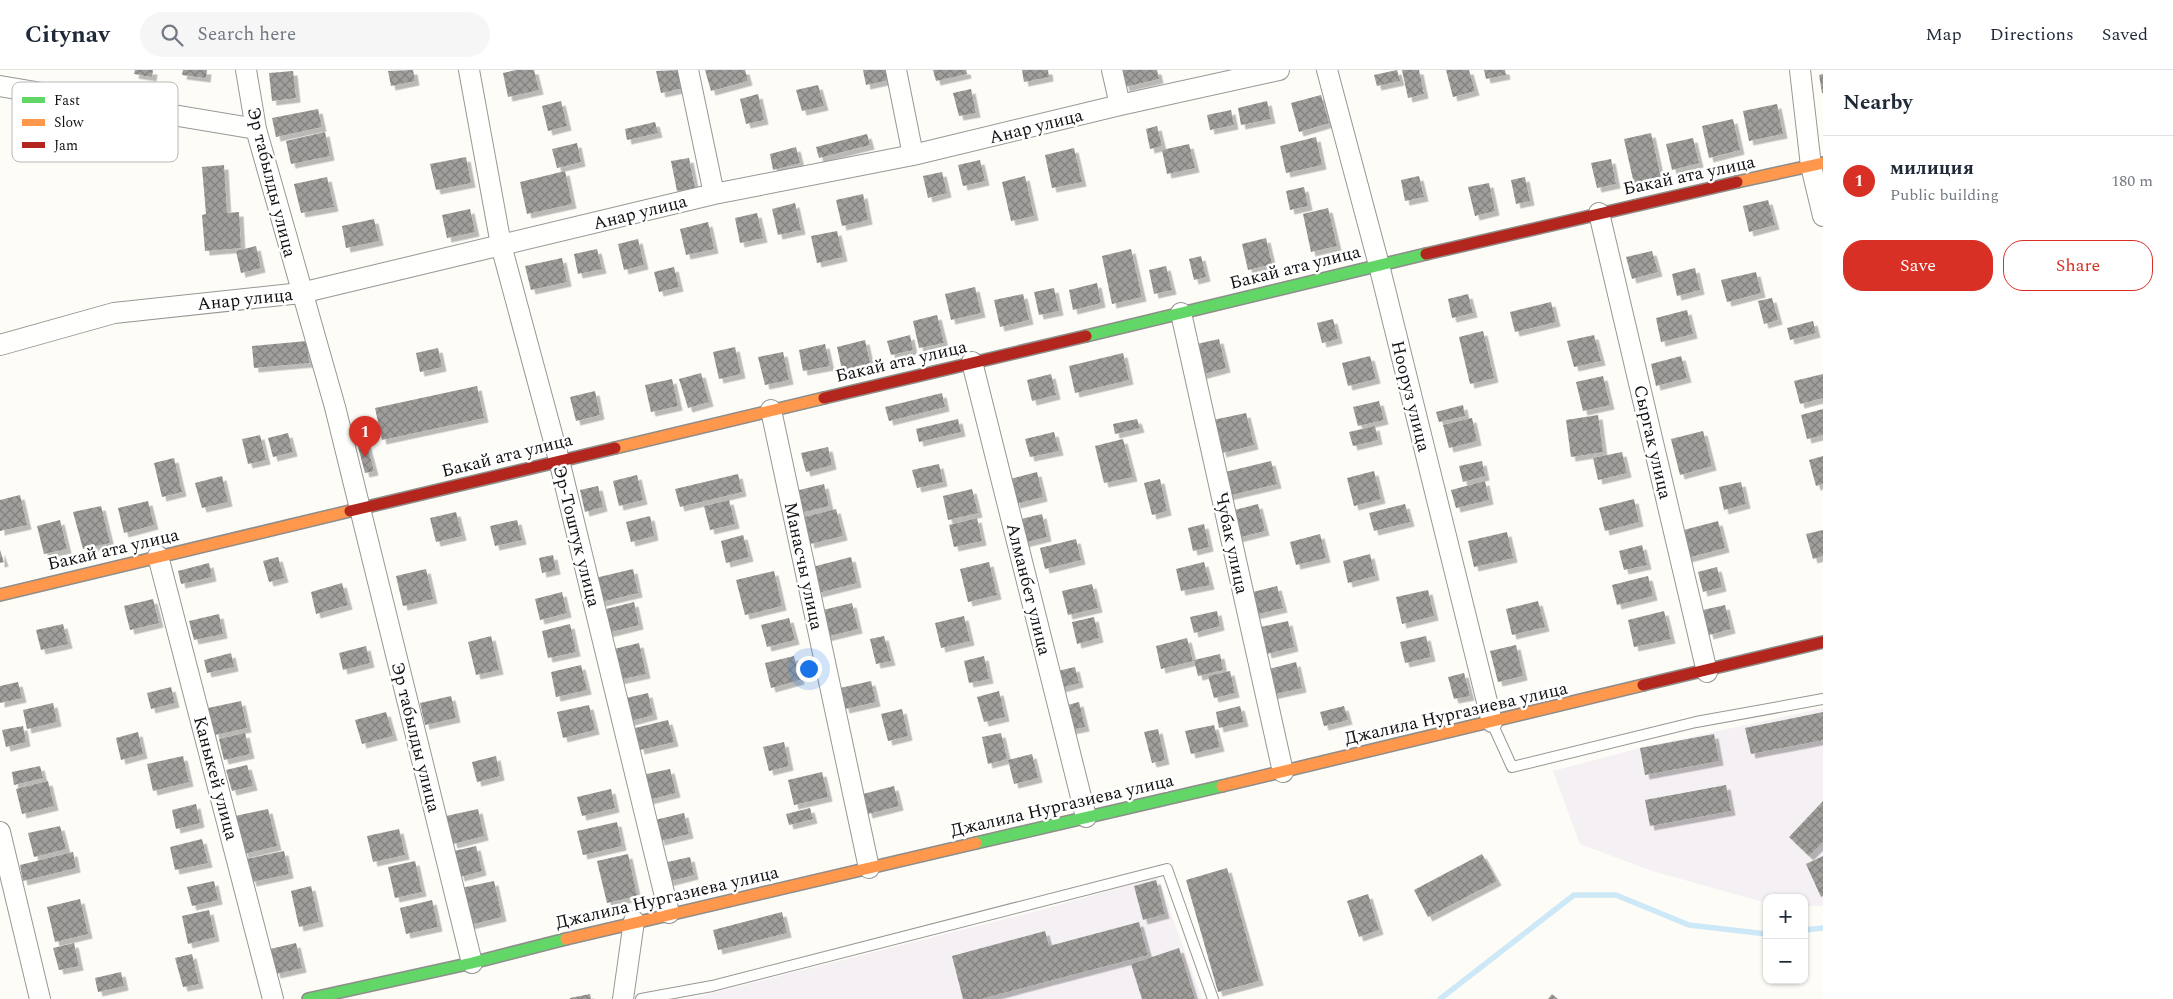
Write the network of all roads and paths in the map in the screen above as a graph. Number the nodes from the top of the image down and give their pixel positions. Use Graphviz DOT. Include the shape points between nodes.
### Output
graph roads {
  1 [pos="246,70"];
  2 [pos="469,70"];
  3 [pos="688,70"];
  4 [pos="896,70"];
  5 [pos="1112,70"];
  6 [pos="1279,70"];
  7 [pos="1326,70"];
  8 [pos="1800,70"];
  9 [pos="1120,105"];
  10 [pos="178,116"];
  11 [pos="256,129"];
  12 [pos="913,155"];
  13 [pos="1817,165"];
  14 [pos="714,194"];
  15 [pos="1599,212"];
  16 [pos="1823,216"];
  17 [pos="501,245"];
  18 [pos="1379,265"];
  19 [pos="301,294"];
  20 [pos="1181,313"];
  21 [pos="0,345"];
  22 [pos="972,362"];
  23 [pos="770,410"];
  24 [pos="558,460"];
  25 [pos="361,510"];
  26 [pos="158,556"];
  27 [pos="0,594"];
  28 [pos="1823,642"];
  29 [pos="1707,672"];
  30 [pos="1823,699"];
  31 [pos="1492,722"];
  32 [pos="1283,772"];
  33 [pos="1086,817"];
  34 [pos="0,832"];
  35 [pos="869,868"];
  36 [pos="669,914"];
  37 [pos="634,921"];
  38 [pos="472,963"];
  39 [pos="40,999"];
  40 [pos="273,999"];
  41 [pos="308,999"];
  42 [pos="623,999"];
  43 [pos="641,999"];
  44 [pos="1213,999"];
  1 -- 11 [label="street, Эр табылды улица"];
  2 -- 17 [label="street, Эр-Тоштук улица"];
  3 -- 14 [label="street"];
  4 -- 12 [label="street"];
  5 -- 9 [label="street"];
  6 -- 9 [label="street, Анар улица"];
  7 -- 18 [label="street, Нооруз улица"];
  8 -- 13 [label="street"];
  9 -- 12 [label="street, Анар улица"];
  10 -- 11 [label="street"];
  11 -- 19 [label="street, Эр табылды улица"];
  12 -- 14 [label="street, Анар улица"];
  13 -- 15 [label="street, Бакай ата улица"];
  13 -- 16 [label="street"];
  14 -- 17 [label="street, Анар улица"];
  15 -- 18 [label="street, Бакай ата улица"];
  15 -- 29 [label="street, Сыргак улица"];
  17 -- 19 [label="street, Анар улица"];
  17 -- 24 [label="street, Эр-Тоштук улица"];
  18 -- 20 [label="street, Бакай ата улица"];
  18 -- 31 [label="street, Нооруз улица"];
  19 -- 21 [label="street, Анар улица" via="114,313"];
  19 -- 25 [label="street, Эр табылды улица" via="335,407"];
  20 -- 22 [label="street, Бакай ата улица"];
  20 -- 32 [label="street, Чубак улица"];
  22 -- 23 [label="street, Бакай ата улица"];
  22 -- 33 [label="street, Алманбет улица"];
  23 -- 24 [label="street, Бакай ата улица"];
  23 -- 35 [label="street, Манасчы улица"];
  24 -- 25 [label="street, Бакай ата улица"];
  24 -- 36 [label="street, Эр-Тоштук улица"];
  25 -- 26 [label="street, Бакай ата улица"];
  25 -- 38 [label="street, Эр табылды улица"];
  26 -- 27 [label="street, Бакай ата улица"];
  26 -- 40 [label="street, Каныкей улица"];
  28 -- 29 [label="street, Джалила Нургазиева улица"];
  29 -- 31 [label="street, Джалила Нургазиева улица"];
  30 -- 31 [label="lane" via="1696,722 1512,767"];
  31 -- 32 [label="street, Джалила Нургазиева улица"];
  32 -- 33 [label="street, Джалила Нургазиева улица"];
  33 -- 35 [label="street, Джалила Нургазиева улица"];
  34 -- 39 [label="street"];
  35 -- 36 [label="street, Джалила Нургазиева улица"];
  36 -- 37 [label="street, Джалила Нургазиева улица"];
  37 -- 38 [label="street, Джалила Нургазиева улица"];
  37 -- 42 [label="street"];
  38 -- 41 [label="street, Джалила Нургазиева улица"];
  43 -- 44 [label="lane" via="712,986 1167,869"];
}
